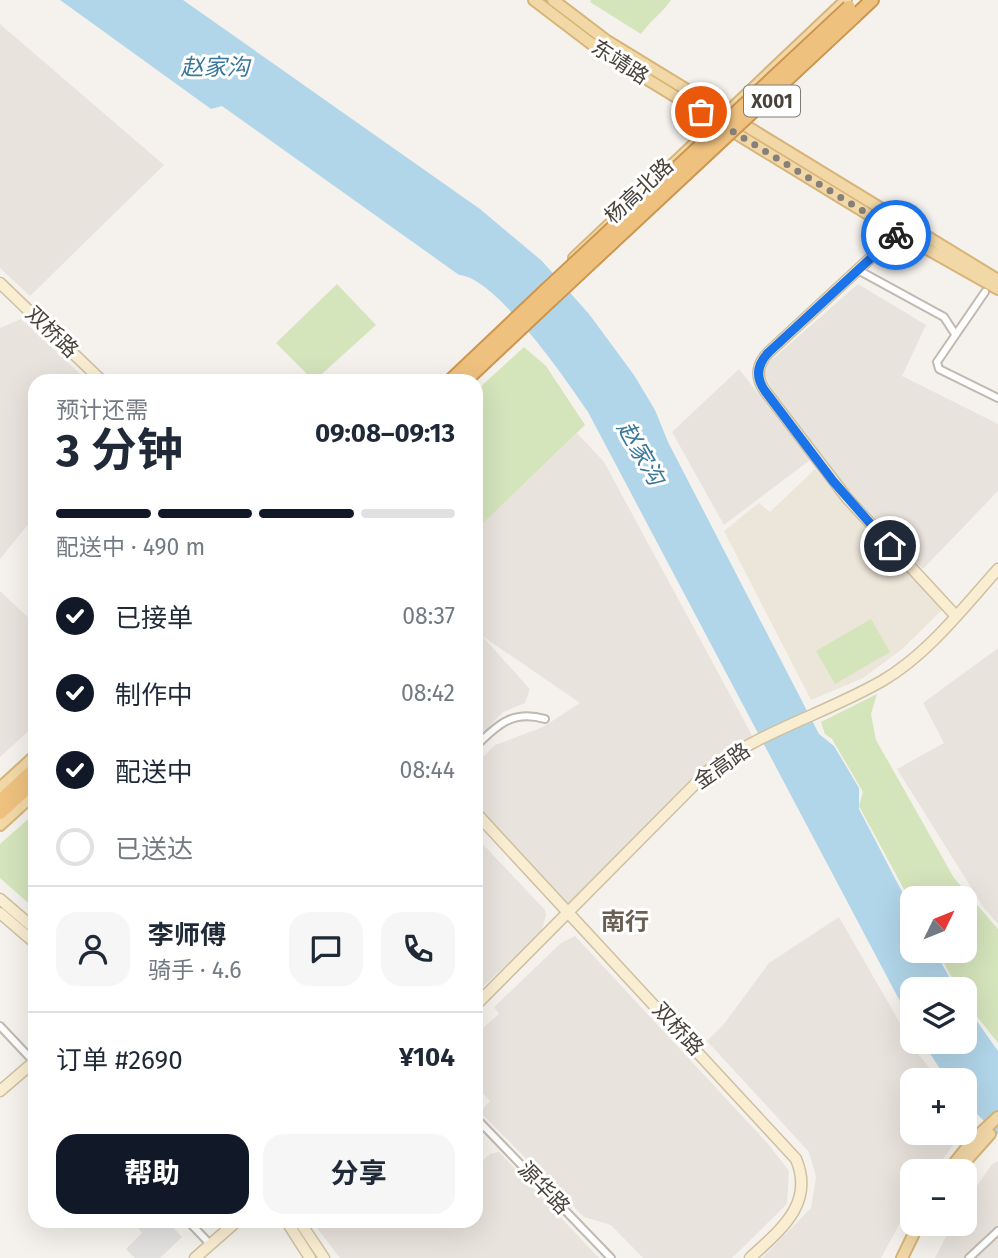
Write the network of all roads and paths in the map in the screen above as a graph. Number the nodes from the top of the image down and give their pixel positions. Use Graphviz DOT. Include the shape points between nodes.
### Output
graph roads {
  1 [pos="534,0"];
  2 [pos="553,0"];
  3 [pos="872,0"];
  4 [pos="877,0"];
  5 [pos="852,6"];
  6 [pos="723,112"];
  7 [pos="716,122"];
  8 [pos="742,133"];
  9 [pos="903,229"];
  10 [pos="858,270"];
  11 [pos="998,280"];
  12 [pos="0,283"];
  13 [pos="998,289"];
  14 [pos="985,292"];
  15 [pos="548,295"];
  16 [pos="955,334"];
  17 [pos="95,374"];
  18 [pos="458,374"];
  19 [pos="472,374"];
  20 [pos="998,398"];
  21 [pos="998,569"];
  22 [pos="955,615"];
  23 [pos="545,719"];
  24 [pos="483,740"];
  25 [pos="28,763"];
  26 [pos="28,775"];
  27 [pos="28,787"];
  28 [pos="0,789"];
  29 [pos="28,799"];
  30 [pos="0,801"];
  31 [pos="0,813"];
  32 [pos="483,821"];
  33 [pos="0,825"];
  34 [pos="0,899"];
  35 [pos="0,913"];
  36 [pos="569,913"];
  37 [pos="28,923"];
  38 [pos="28,937"];
  39 [pos="483,998"];
  40 [pos="0,1026"];
  41 [pos="28,1054"];
  42 [pos="28,1067"];
  43 [pos="0,1091"];
  44 [pos="998,1117"];
  45 [pos="483,1125"];
  46 [pos="998,1126"];
  47 [pos="958,1159"];
  48 [pos="968,1159"];
  49 [pos="195,1228"];
  50 [pos="229,1228"];
  51 [pos="291,1228"];
  52 [pos="304,1228"];
  53 [pos="998,1231"];
  54 [pos="913,1236"];
  55 [pos="920,1236"];
  56 [pos="210,1244"];
  57 [pos="195,1258"];
  58 [pos="310,1258"];
  59 [pos="324,1258"];
  60 [pos="611,1258"];
  61 [pos="750,1258"];
  62 [pos="902,1258"];
  63 [pos="909,1258"];
  64 [pos="969,1258"];
  1 -- 7 [label="main road, 东靖路" via="601,51"];
  2 -- 6 [label="main road, 东靖路" via="607,41"];
  3 -- 5 [label="highway, 杨高北路 / X001"];
  4 -- 8 [label="main road, X001"];
  5 -- 6 [label="main road, X001"];
  5 -- 15 [label="highway, 杨高北路 / X001, bridge"];
  6 -- 7 [label="main road, X001"];
  6 -- 8 [label="main road, 东靖路"];
  7 -- 8 [label="main road, 东靖路"];
  7 -- 15 [label="main road, X001, bridge" via="586,244"];
  8 -- 9 [label="main road, 东靖路"];
  8 -- 15 [label="main road, X001, bridge" via="601,261"];
  9 -- 10 [label="street"];
  9 -- 11 [label="main road, 东靖路"];
  9 -- 13 [label="main road, 东靖路"];
  10 -- 16 [label="street" via="944,317"];
  10 -- 22 [label="street" via="764,357 758,377 833,481"];
  12 -- 17 [label="street, 双桥路"];
  14 -- 16 [label="street"];
  15 -- 18 [label="highway, 杨高北路 / X001"];
  15 -- 19 [label="highway, 杨高北路 / X001"];
  16 -- 20 [label="street" via="937,362 939,369"];
  21 -- 22 [label="street, 金高路"];
  22 -- 36 [label="street, 金高路" via="915,656 881,681 740,750 695,783"];
  23 -- 24 [label="street" via="524,715 506,719"];
  25 -- 28 [label="main road"];
  26 -- 30 [label="highway"];
  27 -- 31 [label="highway"];
  29 -- 33 [label="main road"];
  32 -- 36 [label="street, 双桥路"];
  34 -- 37 [label="street"];
  35 -- 38 [label="street"];
  36 -- 39 [label="street, 金高路"];
  36 -- 61 [label="street, 双桥路" via="796,1159 803,1189 796,1210"];
  40 -- 41 [label="street"];
  42 -- 43 [label="street"];
  44 -- 47 [label="main road"];
  45 -- 60 [label="street, 源华路"];
  46 -- 48 [label="main road"];
  49 -- 56 [label="street"];
  50 -- 56 [label="street"];
  51 -- 58 [label="street"];
  52 -- 59 [label="street"];
  53 -- 64 [label="street"];
  54 -- 62 [label="main road"];
  55 -- 63 [label="main road"];
  56 -- 57 [label="street"];
}
